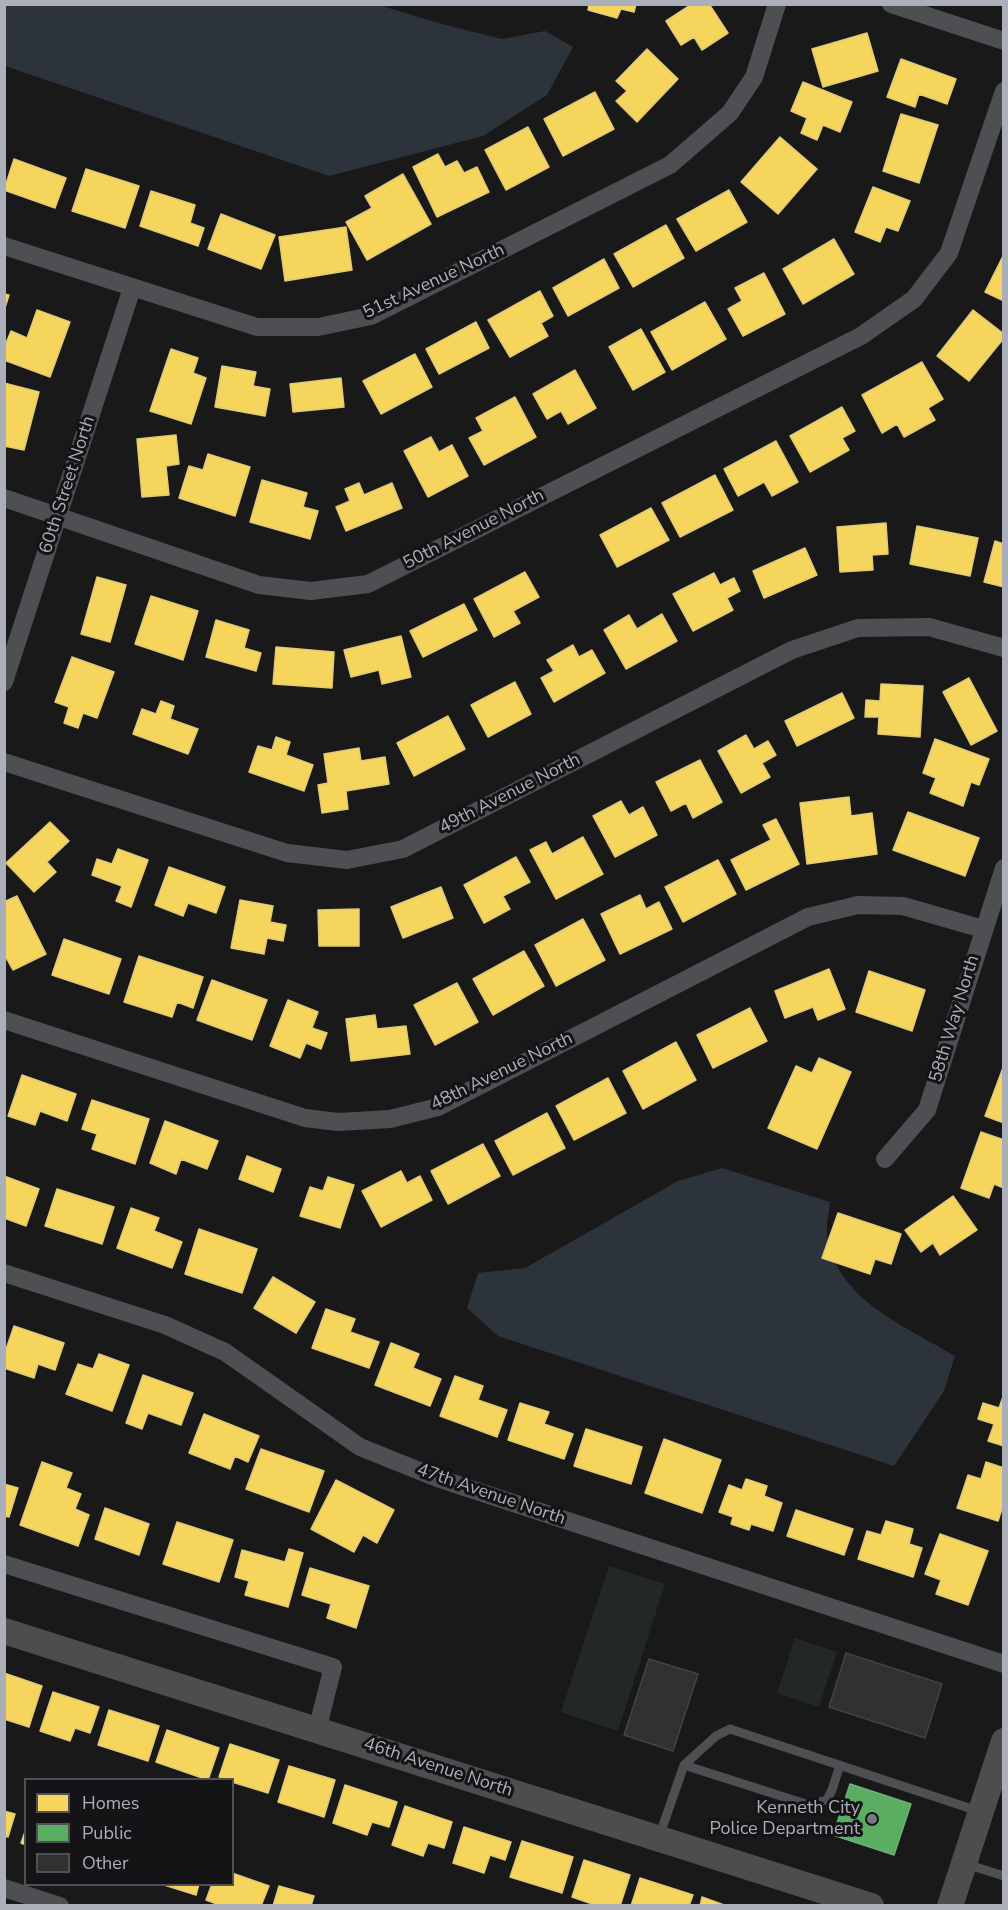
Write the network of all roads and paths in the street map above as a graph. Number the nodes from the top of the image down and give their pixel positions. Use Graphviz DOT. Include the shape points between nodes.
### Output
graph roads {
  1 [pos="777,4"];
  2 [pos="891,4"];
  3 [pos="1004,41"];
  4 [pos="1004,91"];
  5 [pos="4,246"];
  6 [pos="132,288"];
  7 [pos="4,498"];
  8 [pos="59,515"];
  9 [pos="1004,648"];
  10 [pos="4,682"];
  11 [pos="4,762"];
  12 [pos="1004,868"];
  13 [pos="983,929"];
  14 [pos="4,1020"];
  15 [pos="885,1159"];
  16 [pos="4,1273"];
  17 [pos="4,1564"];
  18 [pos="4,1631"];
  19 [pos="1004,1664"];
  20 [pos="317,1730"];
  21 [pos="1004,1741"];
  22 [pos="684,1765"];
  23 [pos="840,1765"];
  24 [pos="981,1812"];
  25 [pos="659,1838"];
  26 [pos="964,1863"];
  27 [pos="1004,1876"];
  28 [pos="4,1887"];
  29 [pos="60,1905"];
  30 [pos="871,1905"];
  31 [pos="950,1905"];
  1 -- 6 [label="street, 51st Avenue North" via="754,77 730,112 670,165 371,316 318,327 257,327"];
  2 -- 3 [label="street"];
  4 -- 8 [label="street, 50th Avenue North" via="949,253 914,299 861,336 368,584 311,591 259,585"];
  5 -- 6 [label="street, 51st Avenue North"];
  6 -- 8 [label="street, 60th Street North"];
  7 -- 8 [label="street, 50th Avenue North"];
  8 -- 10 [label="street, 60th Street North"];
  9 -- 11 [label="street, 49th Avenue North" via="929,627 858,628 792,650 403,849 347,860 287,853"];
  12 -- 13 [label="street, 58th Way North"];
  13 -- 14 [label="street, 48th Avenue North" via="903,906 858,904 808,917 438,1107 390,1119 338,1122 305,1118"];
  13 -- 15 [label="street, 58th Way North" via="927,1110"];
  16 -- 19 [label="street, 47th Avenue North" via="165,1324 225,1352 360,1447 437,1478"];
  17 -- 20 [label="street" via="333,1667"];
  18 -- 20 [label="street, 46th Avenue North"];
  20 -- 25 [label="street, 46th Avenue North"];
  21 -- 24 [label="street"];
  22 -- 23 [label="lane" via="716,1736 730,1729"];
  22 -- 23 [label="lane" via="809,1805 827,1800"];
  22 -- 25 [label="lane"];
  23 -- 24 [label="lane"];
  24 -- 26 [label="street"];
  25 -- 30 [label="street, 46th Avenue North"];
  26 -- 27 [label="lane"];
  26 -- 31 [label="street"];
  28 -- 29 [label="street"];
}
